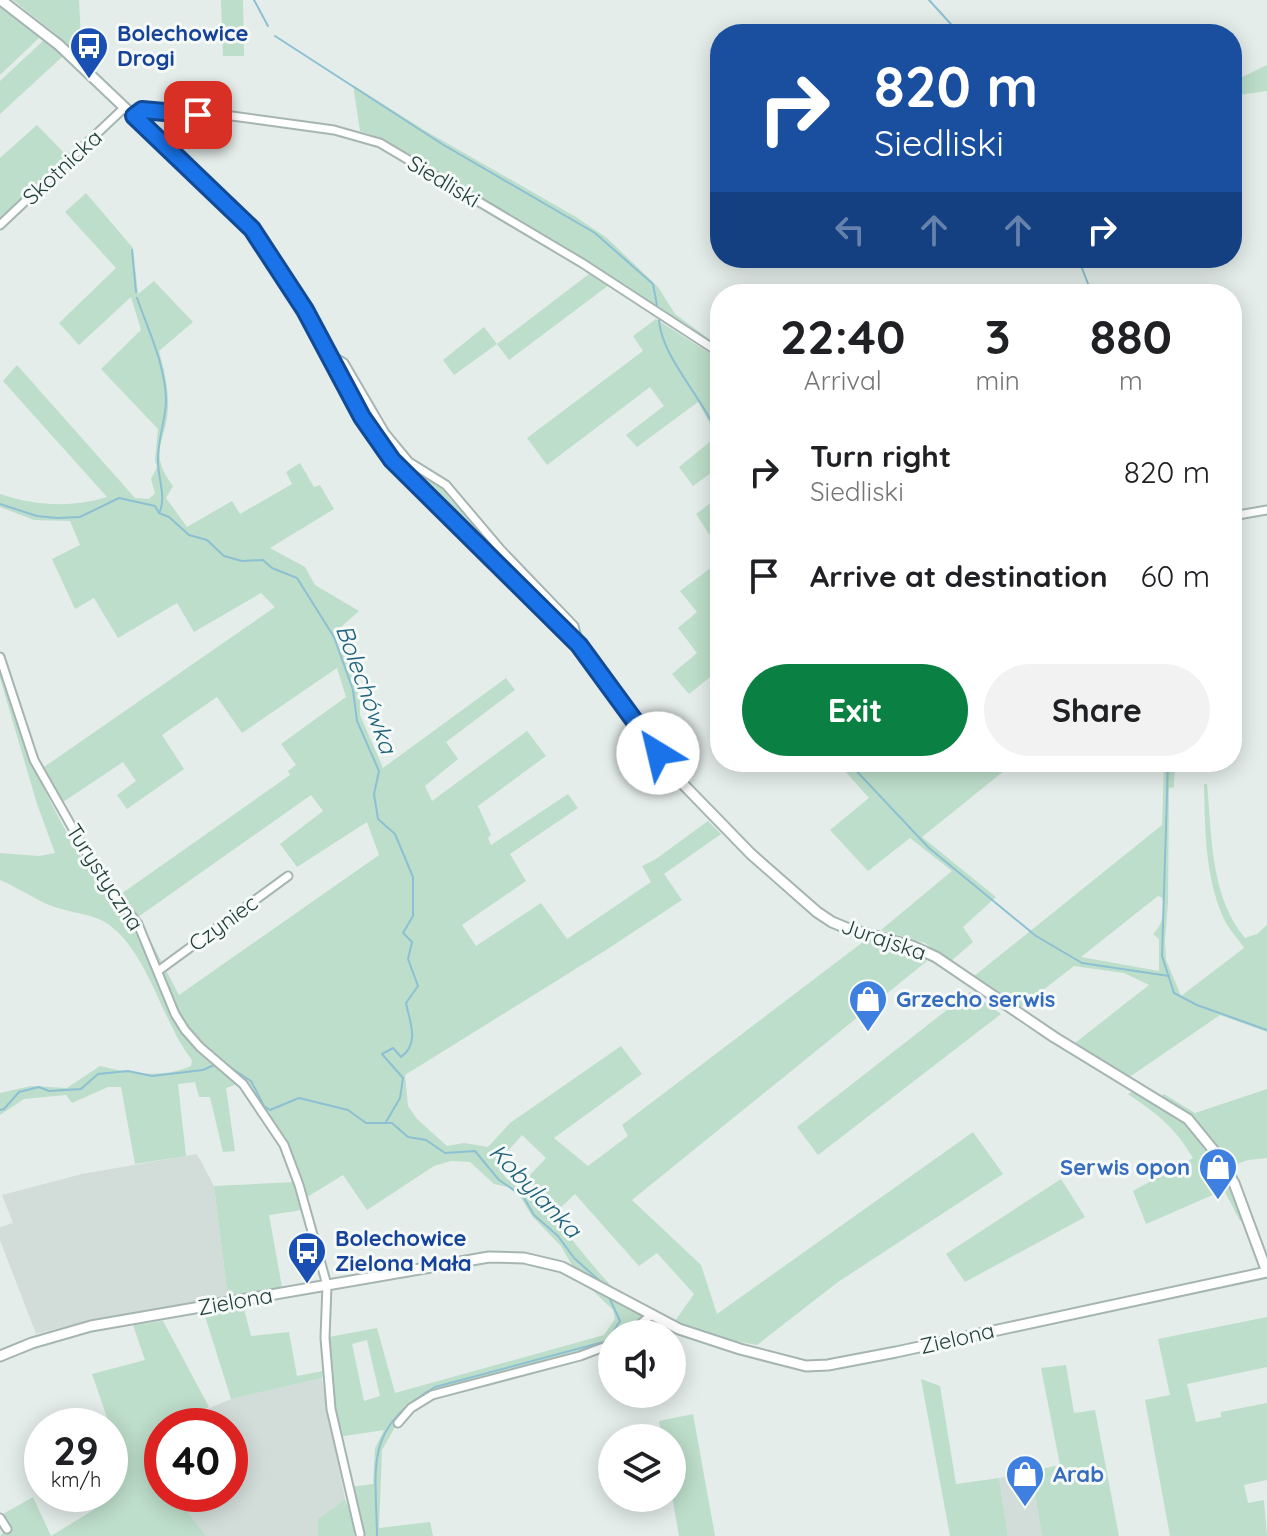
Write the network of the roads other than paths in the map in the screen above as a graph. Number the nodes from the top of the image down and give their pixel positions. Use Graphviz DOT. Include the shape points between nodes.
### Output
graph roads {
  1 [pos="1,0"];
  2 [pos="124,108"];
  3 [pos="134,116"];
  4 [pos="0,225"];
  5 [pos="710,346"];
  6 [pos="329,354"];
  7 [pos="1267,510"];
  8 [pos="1242,514"];
  9 [pos="579,645"];
  10 [pos="0,657"];
  11 [pos="288,876"];
  12 [pos="158,971"];
  13 [pos="1267,1272"];
  14 [pos="327,1285"];
  15 [pos="651,1315"];
  16 [pos="645,1320"];
  17 [pos="598,1349"];
  18 [pos="0,1356"];
  19 [pos="398,1423"];
  20 [pos="0,1518"];
  21 [pos="7,1529"];
  22 [pos="360,1534"];
  1 -- 2 [label="street, Jurajska" via="47,35"];
  2 -- 3 [label="street, Jurajska"];
  2 -- 4 [label="street, Skotnicka"];
  3 -- 5 [label="street, Siedliski" via="142,110 232,116 342,131 380,143 578,260"];
  3 -- 6 [label="street, Jurajska" via="252,229"];
  6 -- 9 [label="street, Jurajska" via="392,460"];
  6 -- 9 [label="street, Jurajska" via="344,363 385,433 409,462 446,485 574,626"];
  7 -- 8 [label="street"];
  9 -- 13 [label="street, Jurajska" via="687,789 817,912 849,929 936,957 1188,1119 1234,1183"];
  10 -- 12 [label="street, Turystyczna" via="34,760 98,873 138,924"];
  11 -- 12 [label="street, Czyniec"];
  12 -- 14 [label="street, Turystyczna" via="185,1030 243,1084 284,1145"];
  13 -- 15 [label="street, Zielona" via="828,1365 784,1362 687,1332"];
  14 -- 15 [label="street, Zielona" via="489,1257 524,1258 562,1267"];
  14 -- 18 [label="street, Zielona" via="91,1326"];
  14 -- 22 [label="street, Turystyczna" via="331,1409"];
  15 -- 16 [label="street"];
  17 -- 19 [label="street" via="432,1395"];
  20 -- 21 [label="street"];
}
